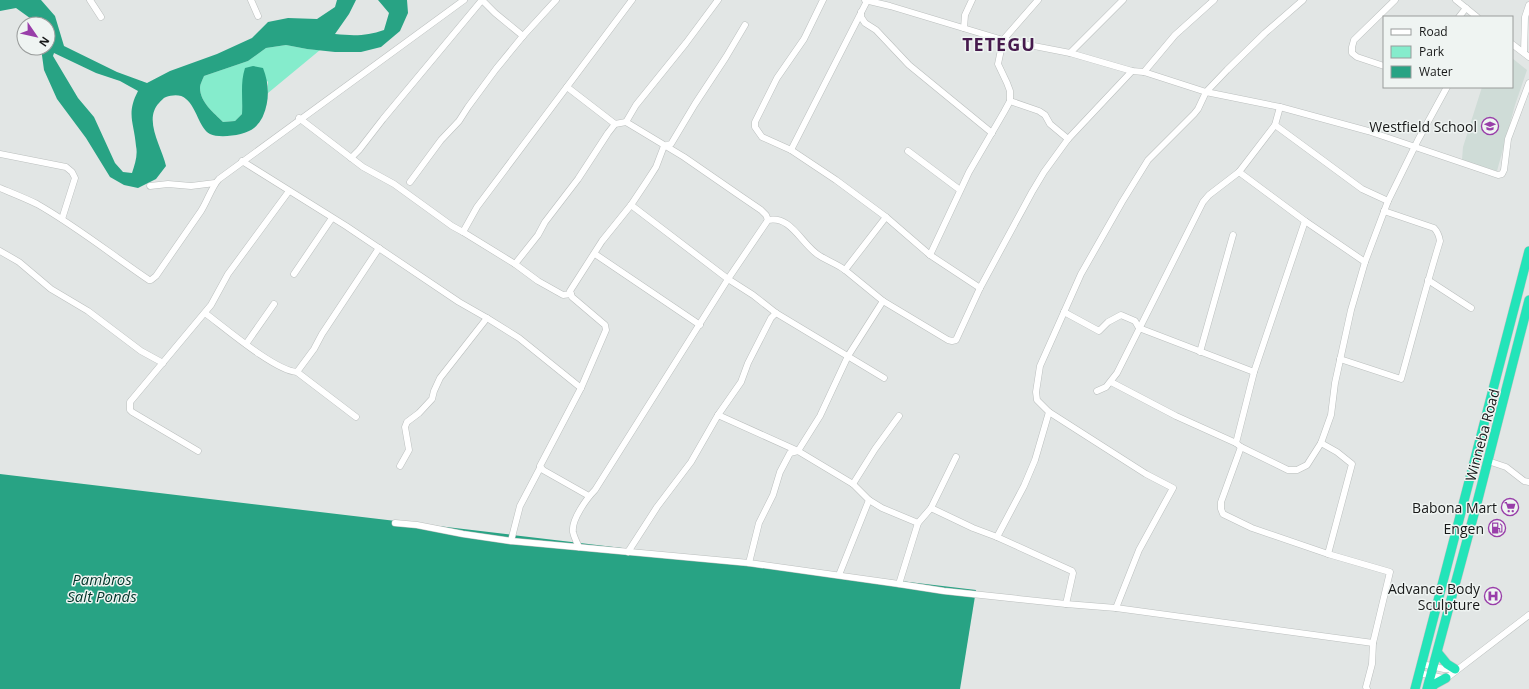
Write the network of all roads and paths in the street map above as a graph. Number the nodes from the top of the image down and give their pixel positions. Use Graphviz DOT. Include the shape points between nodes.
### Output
graph roads {
  1 [pos="90,0"];
  2 [pos="251,0"];
  3 [pos="464,0"];
  4 [pos="482,0"];
  5 [pos="556,0"];
  6 [pos="632,0"];
  7 [pos="718,0"];
  8 [pos="823,0"];
  9 [pos="866,0"];
  10 [pos="972,0"];
  11 [pos="1038,0"];
  12 [pos="1123,0"];
  13 [pos="1214,0"];
  14 [pos="1303,0"];
  15 [pos="1395,0"];
  16 [pos="1456,0"];
  17 [pos="892,3"];
  18 [pos="1529,5"];
  19 [pos="1466,8"];
  20 [pos="861,12"];
  21 [pos="258,16"];
  22 [pos="1460,16"];
  23 [pos="1476,16"];
  24 [pos="101,17"];
  25 [pos="745,25"];
  26 [pos="964,28"];
  27 [pos="523,36"];
  28 [pos="1003,40"];
  29 [pos="1513,45"];
  30 [pos="1070,53"];
  31 [pos="1526,55"];
  32 [pos="1383,66"];
  33 [pos="1132,71"];
  34 [pos="1144,72"];
  35 [pos="1529,83"];
  36 [pos="567,87"];
  37 [pos="1446,88"];
  38 [pos="1206,92"];
  39 [pos="1010,101"];
  40 [pos="1280,107"];
  41 [pos="300,118"];
  42 [pos="626,122"];
  43 [pos="615,124"];
  44 [pos="1275,125"];
  45 [pos="992,133"];
  46 [pos="1068,139"];
  47 [pos="664,146"];
  48 [pos="1414,147"];
  49 [pos="791,150"];
  50 [pos="908,151"];
  51 [pos="0,154"];
  52 [pos="351,158"];
  53 [pos="242,161"];
  54 [pos="1239,172"];
  55 [pos="410,182"];
  56 [pos="215,183"];
  57 [pos="150,186"];
  58 [pos="0,188"];
  59 [pos="290,190"];
  60 [pos="960,190"];
  61 [pos="1388,201"];
  62 [pos="631,205"];
  63 [pos="1384,211"];
  64 [pos="886,217"];
  65 [pos="332,218"];
  66 [pos="62,220"];
  67 [pos="768,220"];
  68 [pos="1304,221"];
  69 [pos="463,232"];
  70 [pos="1233,235"];
  71 [pos="379,248"];
  72 [pos="0,251"];
  73 [pos="1529,251"];
  74 [pos="595,254"];
  75 [pos="930,255"];
  76 [pos="1365,262"];
  77 [pos="515,264"];
  78 [pos="845,270"];
  79 [pos="294,274"];
  80 [pos="728,279"];
  81 [pos="1428,280"];
  82 [pos="980,288"];
  83 [pos="571,294"];
  84 [pos="1529,300"];
  85 [pos="883,302"];
  86 [pos="274,304"];
  87 [pos="1471,308"];
  88 [pos="1064,312"];
  89 [pos="205,313"];
  90 [pos="776,313"];
  91 [pos="487,318"];
  92 [pos="700,325"];
  93 [pos="1139,328"];
  94 [pos="246,344"];
  95 [pos="1200,352"];
  96 [pos="848,356"];
  97 [pos="1340,360"];
  98 [pos="163,363"];
  99 [pos="296,372"];
  100 [pos="1254,372"];
  101 [pos="884,378"];
  102 [pos="1111,382"];
  103 [pos="581,388"];
  104 [pos="1097,391"];
  105 [pos="1049,412"];
  106 [pos="718,415"];
  107 [pos="899,416"];
  108 [pos="356,417"];
  109 [pos="1236,443"];
  110 [pos="1321,443"];
  111 [pos="1241,447"];
  112 [pos="198,451"];
  113 [pos="798,451"];
  114 [pos="956,457"];
  115 [pos="1488,461"];
  116 [pos="400,466"];
  117 [pos="540,468"];
  118 [pos="1529,482"];
  119 [pos="1469,483"];
  120 [pos="853,484"];
  121 [pos="1482,486"];
  122 [pos="589,496"];
  123 [pos="869,500"];
  124 [pos="931,508"];
  125 [pos="395,523"];
  126 [pos="918,523"];
  127 [pos="998,538"];
  128 [pos="511,541"];
  129 [pos="579,547"];
  130 [pos="628,552"];
  131 [pos="1328,554"];
  132 [pos="749,563"];
  133 [pos="839,575"];
  134 [pos="899,584"];
  135 [pos="1066,604"];
  136 [pos="1116,608"];
  137 [pos="1529,616"];
  138 [pos="1373,643"];
  139 [pos="1438,653"];
  140 [pos="1422,664"];
  141 [pos="1457,669"];
  142 [pos="1432,671"];
  143 [pos="1419,673"];
  144 [pos="1446,678"];
  145 [pos="1367,689"];
  146 [pos="1415,689"];
  147 [pos="1429,689"];
  1 -- 24 [label="street"];
  2 -- 21 [label="street"];
  3 -- 41 [label="street"];
  4 -- 27 [label="street"];
  4 -- 52 [label="street"];
  5 -- 27 [label="street"];
  6 -- 36 [label="street"];
  7 -- 42 [label="street" via="636,105"];
  8 -- 49 [label="street" via="804,39 776,78 755,122 754,127 762,137"];
  9 -- 17 [label="street"];
  9 -- 20 [label="street"];
  10 -- 26 [label="street" via="965,15"];
  11 -- 28 [label="street"];
  12 -- 30 [label="street"];
  13 -- 34 [label="street" via="1175,35"];
  14 -- 38 [label="street" via="1254,43"];
  15 -- 32 [label="street" via="1354,40 1352,47 1352,53 1357,57"];
  16 -- 19 [label="street"];
  17 -- 26 [label="street"];
  18 -- 31 [label="street" via="1525,17"];
  19 -- 22 [label="street"];
  19 -- 23 [label="street"];
  20 -- 45 [label="street" via="865,23 876,30 909,65"];
  20 -- 49 [label="street"];
  25 -- 47 [label="street" via="671,144"];
  26 -- 28 [label="street"];
  27 -- 55 [label="street"];
  28 -- 30 [label="street"];
  28 -- 39 [label="street" via="998,64 1008,83"];
  29 -- 31 [label="street"];
  30 -- 33 [label="street"];
  33 -- 34 [label="street"];
  33 -- 46 [label="street"];
  34 -- 38 [label="street"];
  35 -- 48 [label="street" via="1508,139 1502,174 1498,175"];
  36 -- 43 [label="street"];
  36 -- 69 [label="street" via="477,207"];
  37 -- 48 [label="street"];
  38 -- 40 [label="street"];
  38 -- 88 [label="street" via="1194,114 1148,160 1081,274"];
  39 -- 45 [label="street"];
  39 -- 46 [label="street" via="1039,111"];
  40 -- 44 [label="street"];
  40 -- 48 [label="street" via="1368,131"];
  41 -- 52 [label="street"];
  41 -- 53 [label="street"];
  42 -- 43 [label="street"];
  42 -- 47 [label="street"];
  43 -- 77 [label="street"];
  44 -- 54 [label="street"];
  44 -- 61 [label="street" via="1362,189"];
  45 -- 60 [label="street"];
  46 -- 82 [label="street" via="1032,192"];
  47 -- 62 [label="street" via="656,167"];
  47 -- 67 [label="street" via="761,210"];
  48 -- 61 [label="street"];
  49 -- 64 [label="street"];
  50 -- 60 [label="street"];
  51 -- 66 [label="street" via="62,165 72,172 75,178"];
  52 -- 69 [label="street" via="394,184"];
  53 -- 56 [label="street"];
  53 -- 59 [label="street"];
  54 -- 68 [label="street"];
  54 -- 93 [label="street" via="1203,202"];
  56 -- 57 [label="street"];
  56 -- 66 [label="street" via="204,206 151,280"];
  58 -- 66 [label="street" via="36,204"];
  59 -- 65 [label="street"];
  59 -- 89 [label="street" via="228,274"];
  60 -- 75 [label="street"];
  61 -- 63 [label="street"];
  62 -- 74 [label="street" via="614,224"];
  62 -- 80 [label="street"];
  63 -- 76 [label="street"];
  63 -- 81 [label="street" via="1438,231 1440,241"];
  64 -- 75 [label="street"];
  64 -- 78 [label="street"];
  65 -- 71 [label="street"];
  65 -- 79 [label="street"];
  67 -- 78 [label="street" via="775,219 787,224 819,256"];
  67 -- 80 [label="street"];
  68 -- 76 [label="street"];
  68 -- 100 [label="street"];
  69 -- 77 [label="street"];
  70 -- 95 [label="street"];
  71 -- 91 [label="street" via="432,285"];
  71 -- 99 [label="street"];
  72 -- 98 [label="street" via="19,262 51,289 88,311 141,351"];
  73 -- 119 [label="highway, Winneba Road"];
  74 -- 83 [label="street" via="572,287"];
  74 -- 92 [label="street"];
  75 -- 82 [label="street"];
  76 -- 97 [label="street"];
  77 -- 83 [label="street" via="563,296"];
  78 -- 85 [label="street"];
  80 -- 90 [label="street"];
  80 -- 92 [label="street"];
  81 -- 87 [label="street"];
  81 -- 97 [label="street" via="1401,379"];
  82 -- 85 [label="street" via="956,340 952,341"];
  83 -- 103 [label="street" via="605,326 606,330"];
  84 -- 115 [label="highway, Winneba Road"];
  85 -- 96 [label="street"];
  86 -- 94 [label="street"];
  88 -- 93 [label="street" via="1099,331 1121,315 1135,321"];
  88 -- 105 [label="street" via="1040,366 1036,392 1037,400"];
  89 -- 94 [label="street"];
  89 -- 98 [label="street"];
  90 -- 96 [label="street"];
  90 -- 106 [label="street" via="748,363 741,382"];
  91 -- 103 [label="street" via="519,338"];
  91 -- 116 [label="street" via="440,378 432,399 419,414 407,422 405,427 409,450"];
  92 -- 122 [label="street"];
  93 -- 95 [label="street"];
  93 -- 102 [label="street"];
  94 -- 99 [label="street" via="287,371"];
  95 -- 100 [label="street"];
  96 -- 101 [label="street"];
  96 -- 113 [label="street" via="820,416"];
  97 -- 110 [label="street" via="1331,415"];
  98 -- 112 [label="street" via="130,402 130,410"];
  99 -- 108 [label="street"];
  100 -- 109 [label="street"];
  102 -- 104 [label="street"];
  102 -- 109 [label="street" via="1176,416"];
  103 -- 117 [label="street" via="541,461"];
  105 -- 127 [label="street" via="1035,460"];
  105 -- 136 [label="street" via="1146,474 1173,488 1139,550"];
  106 -- 113 [label="street"];
  106 -- 130 [label="street" via="691,462"];
  107 -- 120 [label="street"];
  109 -- 111 [label="street"];
  110 -- 111 [label="street" via="1307,465 1297,470 1288,470"];
  110 -- 131 [label="street" via="1352,464"];
  111 -- 131 [label="street" via="1222,502 1221,509 1224,514 1252,528"];
  113 -- 120 [label="street"];
  113 -- 132 [label="street" via="790,453 785,462 759,523"];
  114 -- 124 [label="street"];
  115 -- 118 [label="street" via="1506,467"];
  115 -- 121 [label="highway, Winneba Road"];
  117 -- 122 [label="street"];
  117 -- 128 [label="street" via="520,506"];
  119 -- 121 [label="highway"];
  119 -- 140 [label="highway, Winneba Road"];
  120 -- 123 [label="street"];
  121 -- 139 [label="highway, Winneba Road"];
  122 -- 129 [label="street" via="575,521 573,531"];
  123 -- 126 [label="street"];
  123 -- 133 [label="street"];
  124 -- 126 [label="street"];
  124 -- 127 [label="street"];
  125 -- 128 [label="street"];
  126 -- 134 [label="street"];
  127 -- 135 [label="street" via="1072,571"];
  128 -- 129 [label="street"];
  129 -- 130 [label="street"];
  130 -- 132 [label="street"];
  131 -- 138 [label="street" via="1390,572"];
  132 -- 133 [label="street"];
  133 -- 134 [label="street"];
  134 -- 135 [label="street"];
  135 -- 136 [label="street"];
  136 -- 138 [label="street"];
  137 -- 141 [label="street"];
  138 -- 145 [label="street"];
  139 -- 141 [label="highway" via="1447,664"];
  139 -- 142 [label="highway, Winneba Road"];
  140 -- 142 [label="street"];
  140 -- 143 [label="highway, Winneba Road"];
  141 -- 142 [label="street"];
  141 -- 144 [label="street"];
  142 -- 143 [label="street"];
  142 -- 144 [label="street"];
  142 -- 147 [label="highway, Winneba Road"];
  143 -- 146 [label="highway, Winneba Road"];
  144 -- 147 [label="highway"];
}
